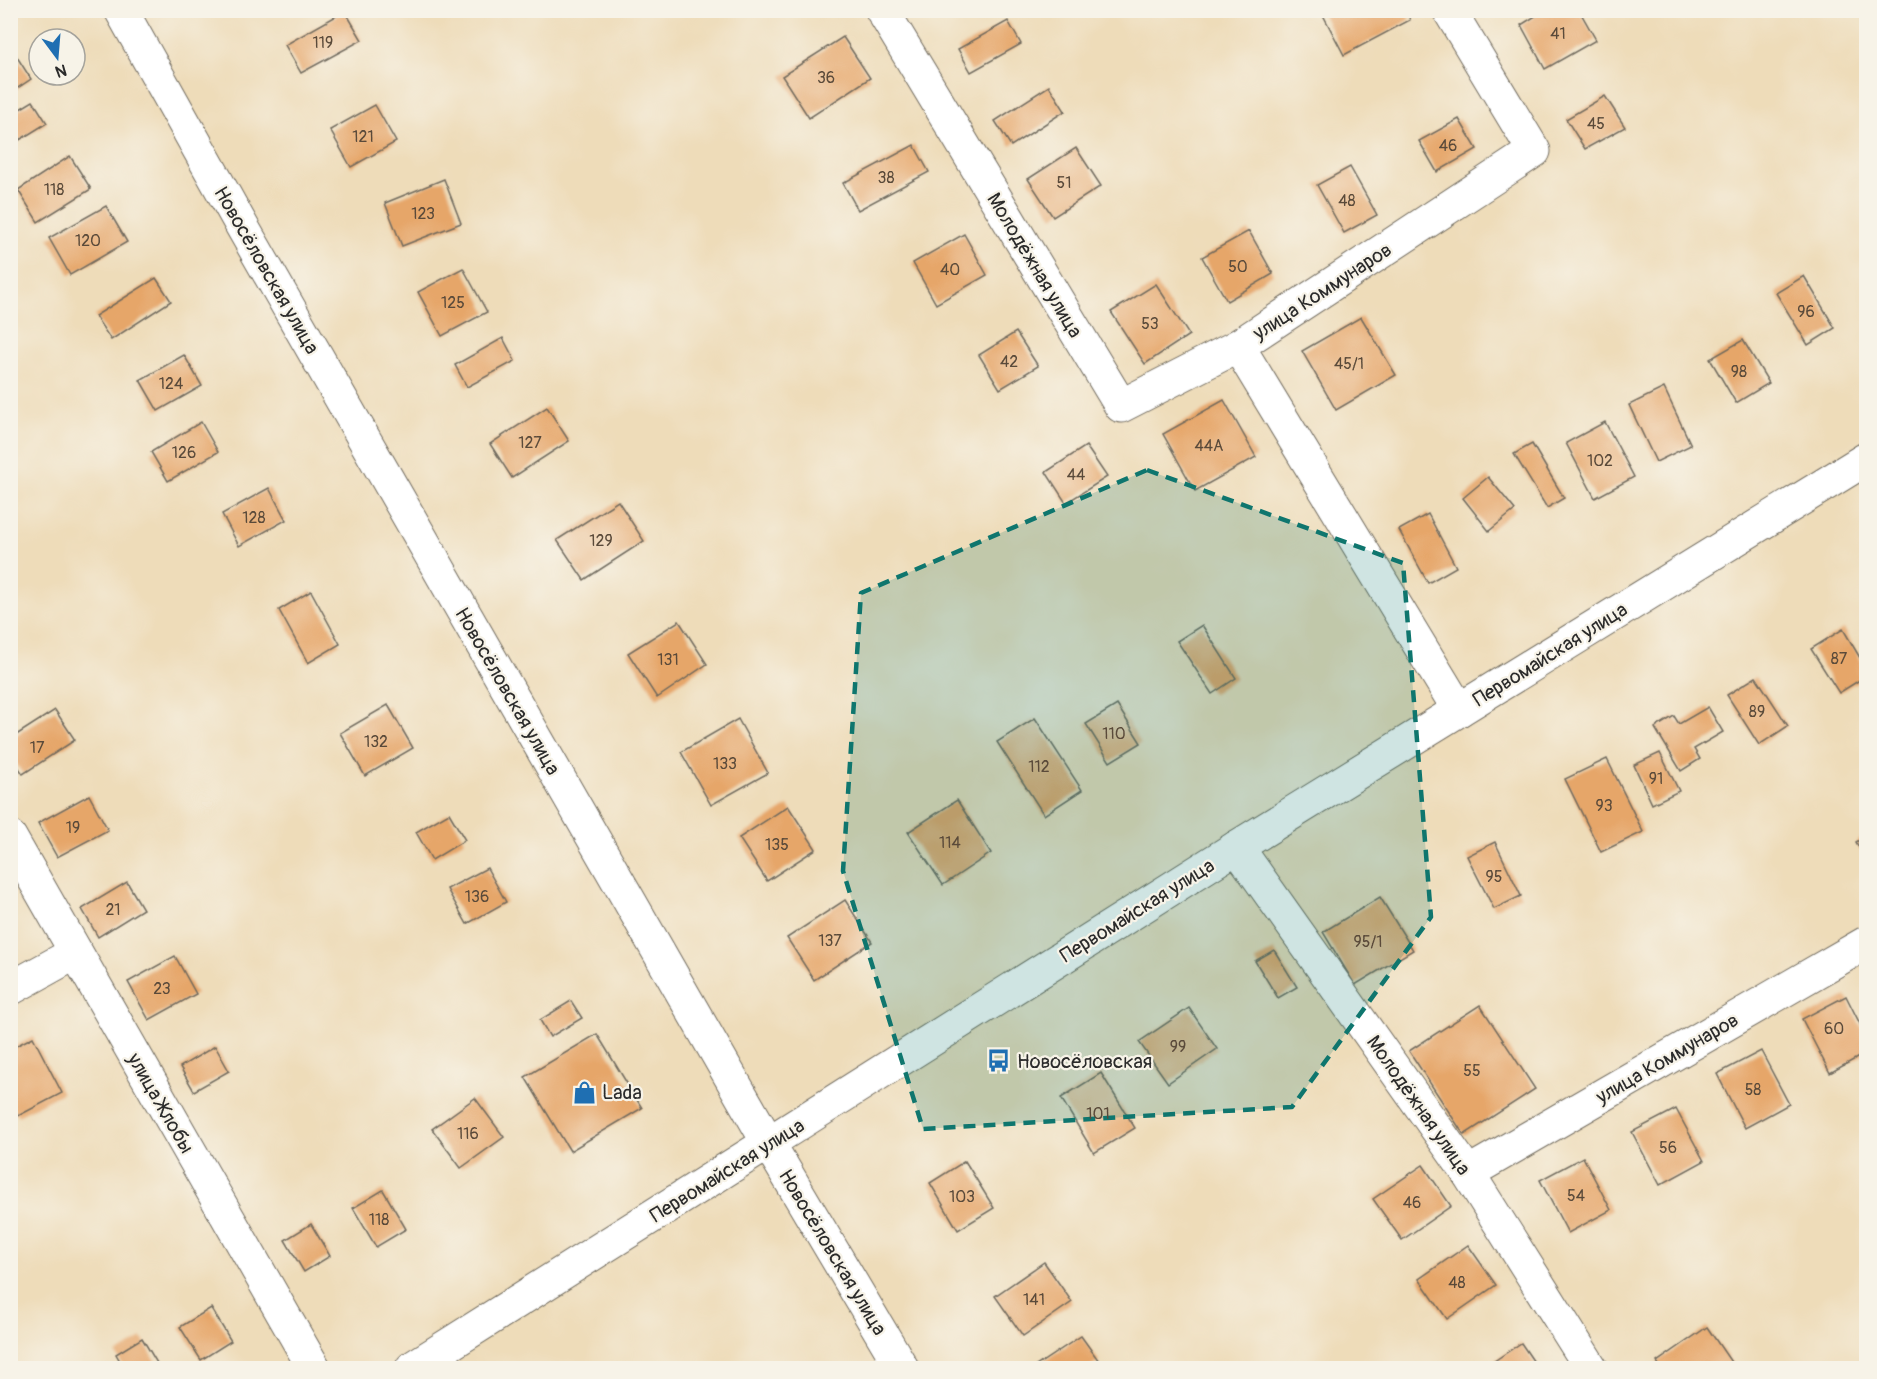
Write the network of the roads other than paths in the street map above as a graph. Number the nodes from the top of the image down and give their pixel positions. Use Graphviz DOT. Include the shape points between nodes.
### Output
graph roads {
  1 [pos="121,10"];
  2 [pos="882,10"];
  3 [pos="1449,10"];
  4 [pos="1238,346"];
  5 [pos="1866,459"];
  6 [pos="1459,710"];
  7 [pos="10,837"];
  8 [pos="1237,847"];
  9 [pos="1866,943"];
  10 [pos="75,953"];
  11 [pos="10,989"];
  12 [pos="768,1144"];
  13 [pos="1468,1173"];
  14 [pos="314,1368"];
  15 [pos="412,1368"];
  16 [pos="902,1368"];
  17 [pos="1591,1368"];
  1 -- 12 [label="street, Новосёловская улица"];
  2 -- 4 [label="street, Молодёжная улица" via="1120,406"];
  3 -- 4 [label="street, улица Коммунаров" via="1534,151"];
  4 -- 6 [label="street, улица Коммунаров"];
  5 -- 6 [label="street, Первомайская улица"];
  6 -- 8 [label="street, Первомайская улица"];
  7 -- 10 [label="street, улица Жлобы"];
  8 -- 12 [label="street, Первомайская улица"];
  8 -- 13 [label="street, Молодёжная улица"];
  9 -- 13 [label="street, улица Коммунаров"];
  10 -- 11 [label="street"];
  10 -- 14 [label="street, улица Жлобы"];
  12 -- 15 [label="street, Первомайская улица"];
  12 -- 16 [label="street, Новосёловская улица"];
  13 -- 17 [label="street, Молодёжная улица"];
}
